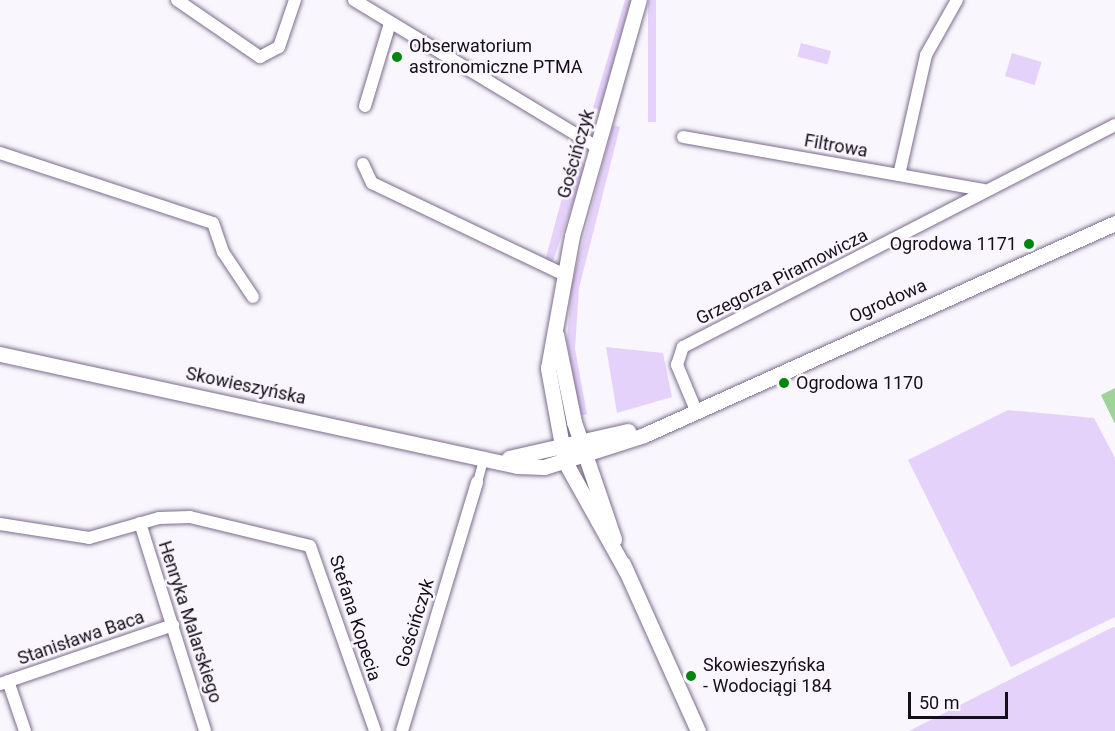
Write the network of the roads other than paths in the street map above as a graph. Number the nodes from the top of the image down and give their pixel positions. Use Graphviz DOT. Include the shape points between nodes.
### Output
graph roads {
  1 [pos="177,0"];
  2 [pos="295,0"];
  3 [pos="354,0"];
  4 [pos="639,0"];
  5 [pos="957,0"];
  6 [pos="390,23"];
  7 [pos="366,106"];
  8 [pos="1115,126"];
  9 [pos="683,137"];
  10 [pos="598,148"];
  11 [pos="0,153"];
  12 [pos="363,164"];
  13 [pos="899,175"];
  14 [pos="983,190"];
  15 [pos="1115,223"];
  16 [pos="563,274"];
  17 [pos="253,297"];
  18 [pos="555,319"];
  19 [pos="0,354"];
  20 [pos="695,408"];
  21 [pos="584,451"];
  22 [pos="484,456"];
  23 [pos="563,456"];
  24 [pos="477,482"];
  25 [pos="140,523"];
  26 [pos="0,525"];
  27 [pos="626,571"];
  28 [pos="173,625"];
  29 [pos="4,683"];
  30 [pos="25,731"];
  31 [pos="205,731"];
  32 [pos="375,731"];
  33 [pos="402,731"];
  34 [pos="698,731"];
  1 -- 2 [label="street" via="260,57 279,47"];
  3 -- 6 [label="street"];
  4 -- 10 [label="street, Gościńczyk"];
  5 -- 13 [label="street" via="926,55"];
  6 -- 7 [label="street"];
  6 -- 10 [label="street"];
  8 -- 14 [label="street, Grzegorza Piramowicza"];
  9 -- 13 [label="street, Filtrowa"];
  10 -- 16 [label="street, Gościńczyk"];
  11 -- 17 [label="street" via="213,223 222,252"];
  12 -- 16 [label="street" via="372,183"];
  13 -- 14 [label="street, Filtrowa"];
  14 -- 20 [label="street, Grzegorza Piramowicza" via="678,352 677,365"];
  15 -- 20 [label="street, Ogrodowa"];
  16 -- 18 [label="street, Gościńczyk"];
  18 -- 21 [label="street, Gościńczyk"];
  18 -- 23 [label="street, Gościńczyk" via="548,368"];
  19 -- 22 [label="street, Skowieszyńska"];
  20 -- 21 [label="street, Ogrodowa"];
  21 -- 23 [label="street, Skowieszyńska"];
  21 -- 27 [label="street"];
  22 -- 23 [label="street, Skowieszyńska"];
  22 -- 24 [label="street, Gościńczyk"];
  23 -- 27 [label="street"];
  24 -- 33 [label="street, Gościńczyk"];
  25 -- 26 [label="street, Stefana Kopecia" via="74,538"];
  25 -- 28 [label="street, Henryka Malarskiego"];
  25 -- 32 [label="street, Stefana Kopecia" via="190,517 310,546"];
  27 -- 34 [label="street"];
  28 -- 29 [label="street, Stanisława Baca"];
  28 -- 31 [label="street, Henryka Malarskiego"];
  29 -- 30 [label="street"];
}
